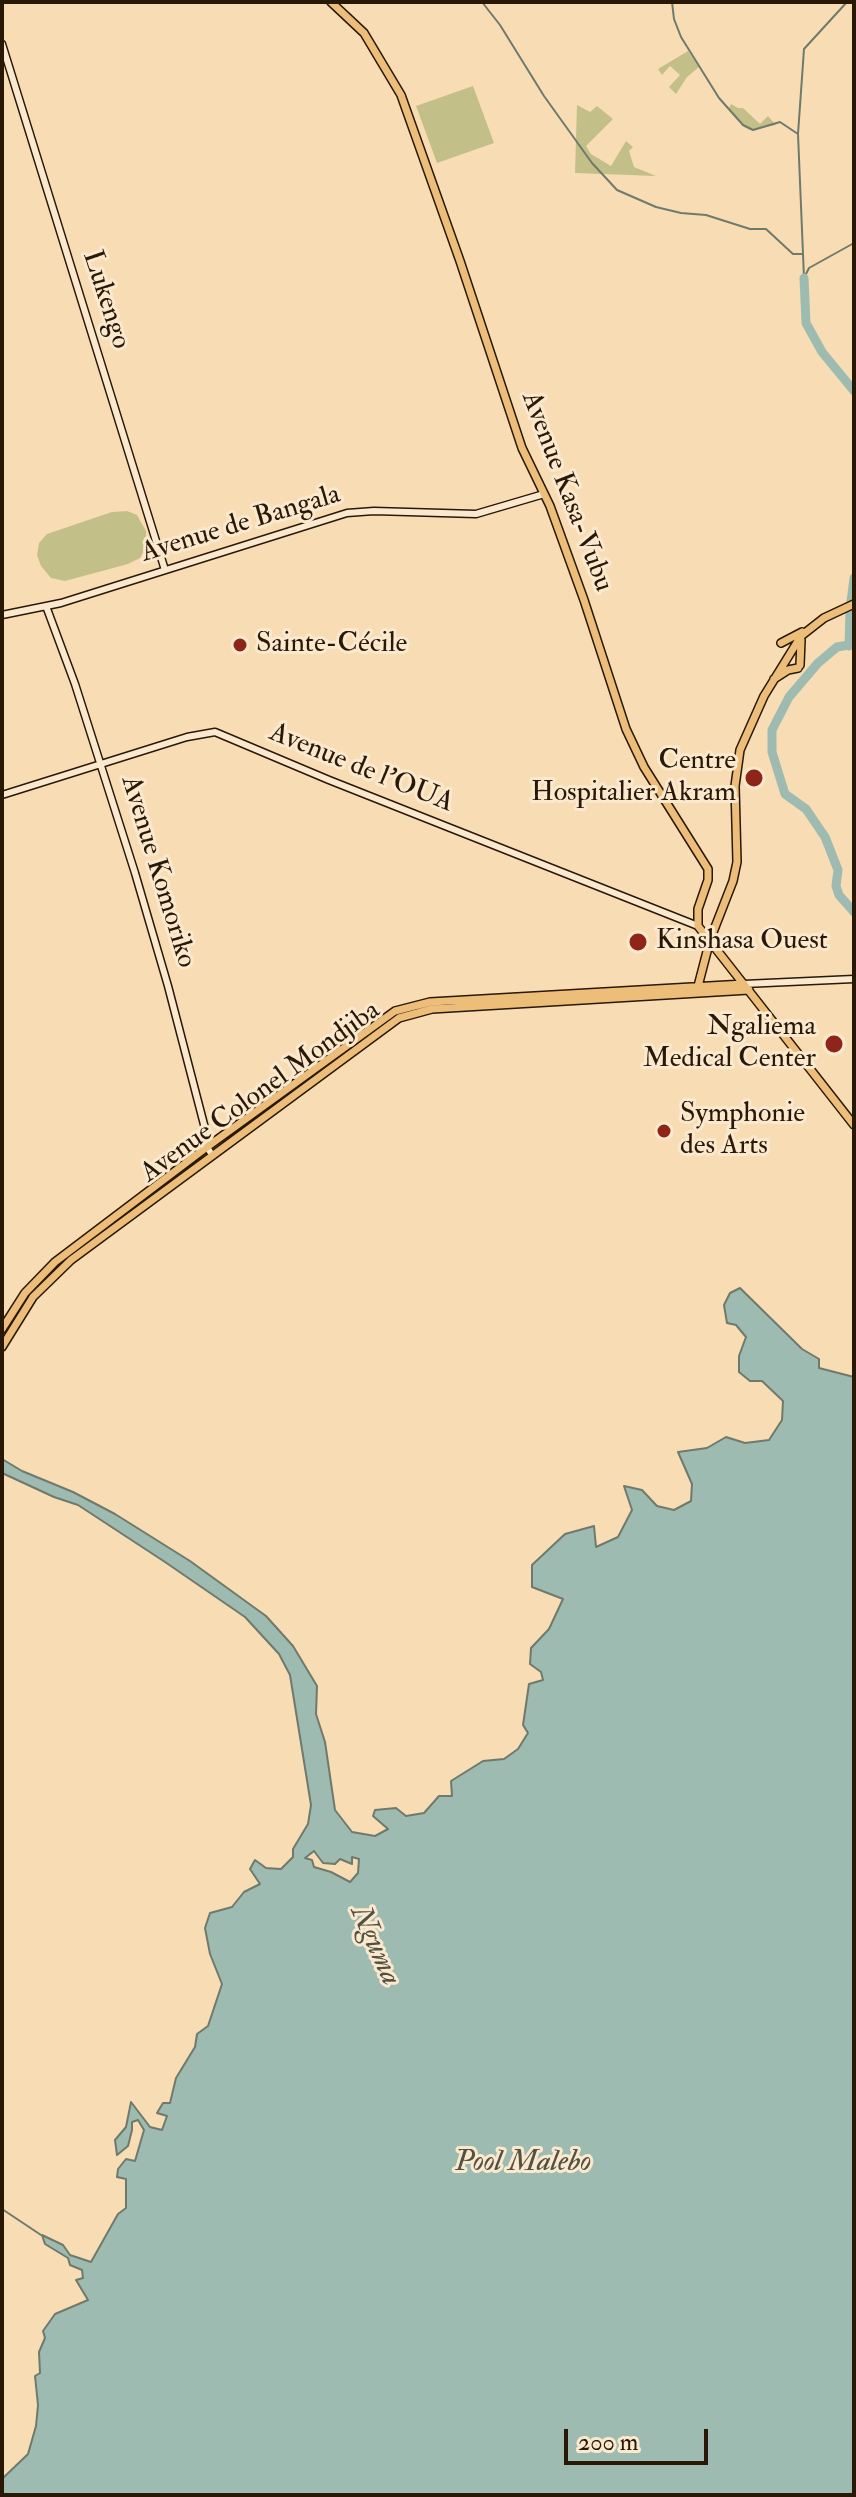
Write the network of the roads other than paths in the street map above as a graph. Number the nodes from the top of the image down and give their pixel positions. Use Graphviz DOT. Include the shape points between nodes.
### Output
graph roads {
  1 [pos="331,2"];
  2 [pos="2,44"];
  3 [pos="544,494"];
  4 [pos="165,570"];
  5 [pos="854,604"];
  6 [pos="46,606"];
  7 [pos="2,615"];
  8 [pos="811,627"];
  9 [pos="801,636"];
  10 [pos="781,643"];
  11 [pos="773,680"];
  12 [pos="101,764"];
  13 [pos="2,795"];
  14 [pos="698,926"];
  15 [pos="710,940"];
  16 [pos="854,979"];
  17 [pos="747,987"];
  18 [pos="698,989"];
  19 [pos="854,1125"];
  20 [pos="207,1147"];
  21 [pos="212,1155"];
  22 [pos="2,1329"];
  23 [pos="2,1347"];
  1 -- 3 [label="main road, Avenue Kasa-Vubu" via="373,46 405,104 522,448"];
  2 -- 4 [label="street, Lukengo"];
  3 -- 4 [label="street, Avenue de Bangala" via="476,514 347,513"];
  3 -- 14 [label="main road, Avenue Kasa-Vubu" via="632,745 708,869"];
  4 -- 6 [label="street, Avenue de Bangala"];
  5 -- 8 [label="main road"];
  6 -- 7 [label="street, Avenue de Bangala"];
  6 -- 12 [label="street, Avenue Komoriko"];
  8 -- 9 [label="main road"];
  8 -- 10 [label="main road"];
  9 -- 11 [label="main road"];
  9 -- 11 [label="main road" via="799,667"];
  11 -- 15 [label="main road" via="738,759 737,862"];
  12 -- 13 [label="street, Avenue de l’OUA"];
  12 -- 14 [label="street, Avenue de l’OUA" via="215,732"];
  12 -- 20 [label="street, Avenue Komoriko" via="167,981"];
  14 -- 15 [label="main road"];
  15 -- 17 [label="main road"];
  15 -- 18 [label="main road"];
  16 -- 17 [label="street"];
  17 -- 18 [label="main road, Avenue Colonel Mondjiba"];
  17 -- 19 [label="main road"];
  18 -- 20 [label="main road, Avenue Colonel Mondjiba" via="418,1004 395,1011"];
  18 -- 21 [label="main road, Avenue Colonel Mondjiba" via="409,1014 382,1028"];
  20 -- 21 [label="street, Avenue Komoriko"];
  20 -- 22 [label="main road, Avenue Colonel Mondjiba" via="55,1262 25,1293"];
  21 -- 23 [label="main road, Avenue Colonel Mondjiba" via="60,1269 33,1297"];
}
